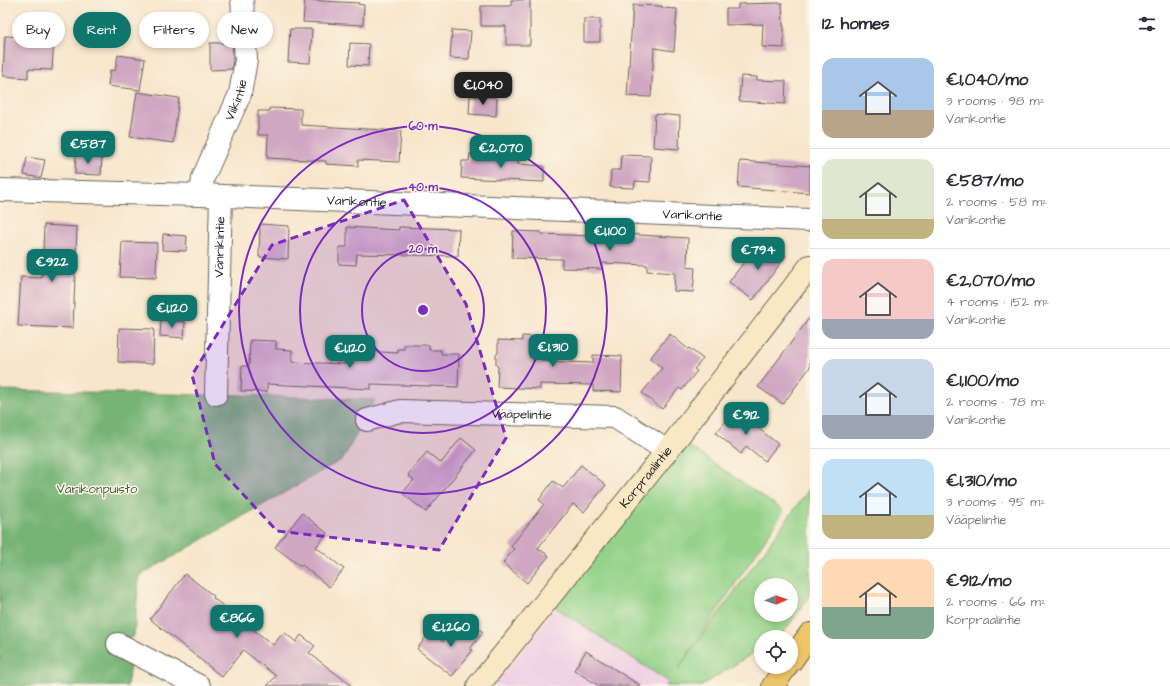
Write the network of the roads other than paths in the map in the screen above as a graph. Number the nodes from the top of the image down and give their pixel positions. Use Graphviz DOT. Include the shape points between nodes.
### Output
graph roads {
  1 [pos="242,0"];
  2 [pos="0,190"];
  3 [pos="211,196"];
  4 [pos="810,220"];
  5 [pos="810,266"];
  6 [pos="216,394"];
  7 [pos="367,420"];
  8 [pos="667,450"];
  9 [pos="810,634"];
  10 [pos="118,644"];
  11 [pos="798,651"];
  12 [pos="781,674"];
  13 [pos="199,686"];
  14 [pos="478,686"];
  15 [pos="773,686"];
  1 -- 3 [label="street, Viikintie" via="246,60 240,94 203,178"];
  2 -- 3 [label="street, Varikontie"];
  3 -- 4 [label="street, Varikontie"];
  3 -- 6 [label="street, Vänrikintie"];
  5 -- 8 [label="street, Korpraalintie"];
  7 -- 8 [label="street, Vääpelintie" via="400,411 615,417"];
  8 -- 14 [label="street, Korpraalintie"];
  9 -- 11 [label="highway"];
  10 -- 13 [label="street"];
  12 -- 15 [label="highway"];
}
